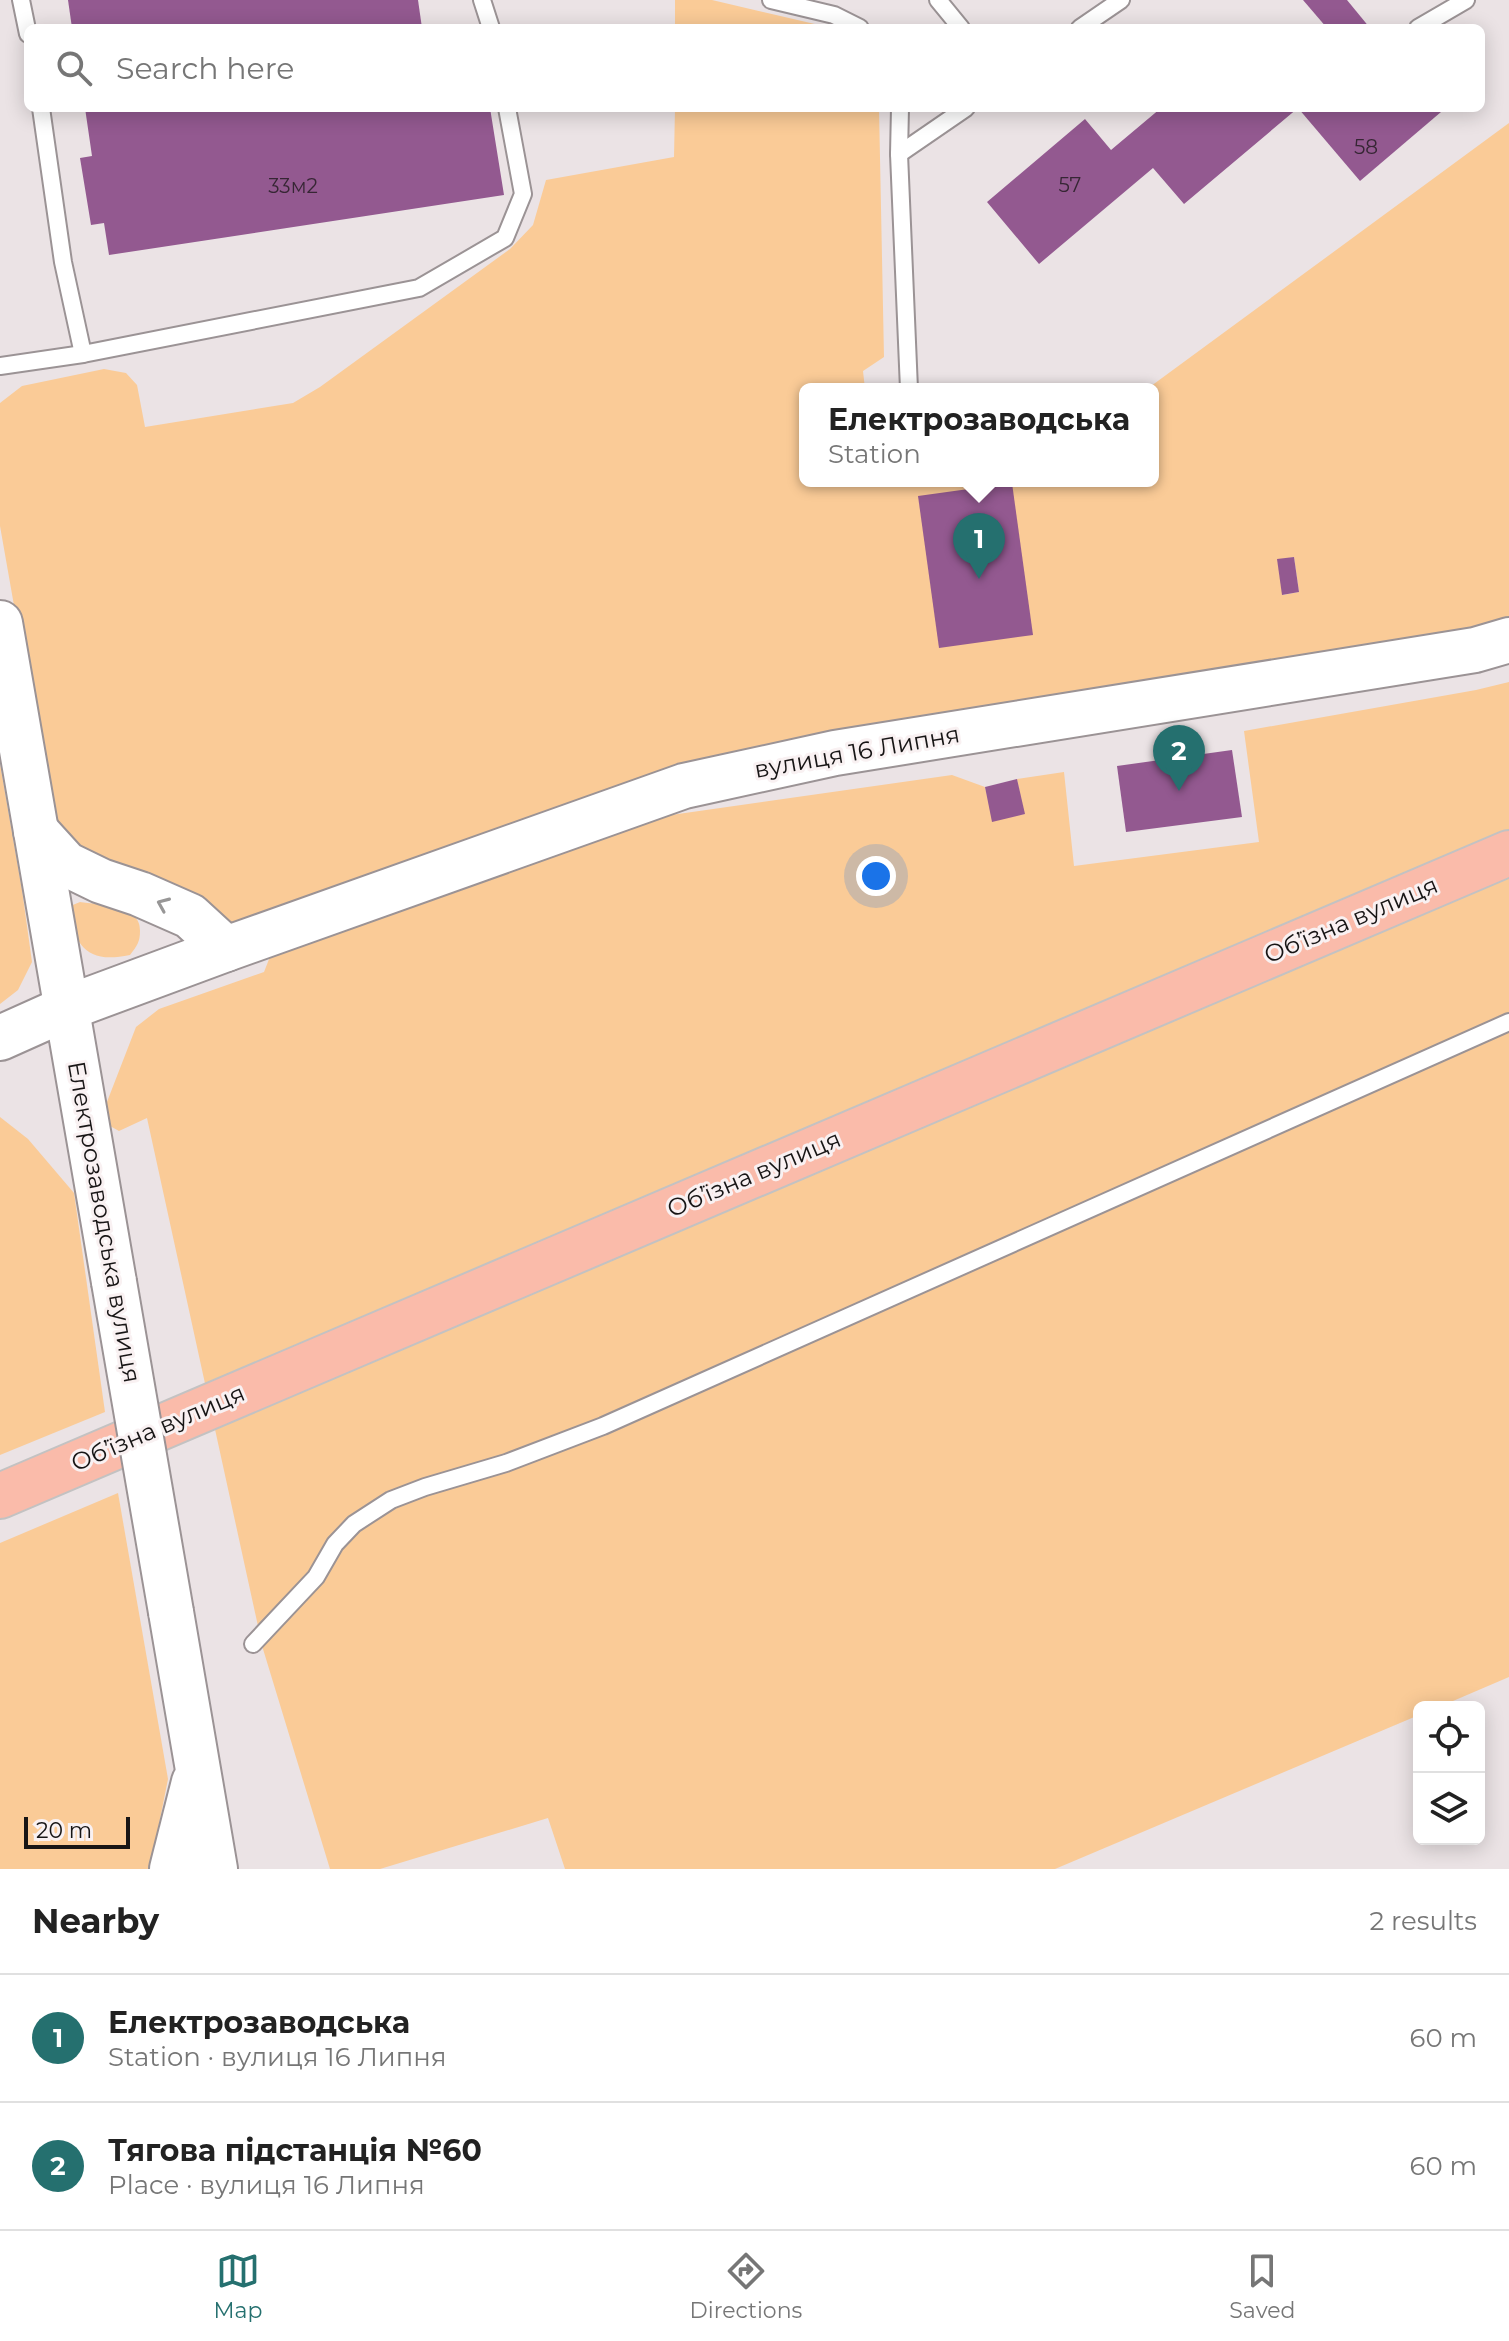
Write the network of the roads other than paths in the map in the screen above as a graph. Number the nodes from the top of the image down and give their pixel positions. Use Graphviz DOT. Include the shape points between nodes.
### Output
graph roads {
  1 [pos="21,0"];
  2 [pos="482,0"];
  3 [pos="771,0"];
  4 [pos="938,0"];
  5 [pos="1121,0"];
  6 [pos="1466,0"];
  7 [pos="26,24"];
  8 [pos="490,24"];
  9 [pos="852,24"];
  10 [pos="958,24"];
  11 [pos="1086,24"];
  12 [pos="1425,24"];
  13 [pos="42,112"];
  14 [pos="508,112"];
  15 [pos="900,112"];
  16 [pos="960,112"];
  17 [pos="899,154"];
  18 [pos="83,354"];
  19 [pos="0,366"];
  20 [pos="909,383"];
  21 [pos="0,623"];
  22 [pos="1509,640"];
  23 [pos="36,831"];
  24 [pos="1509,853"];
  25 [pos="226,949"];
  26 [pos="67,1008"];
  27 [pos="1509,1022"];
  28 [pos="0,1038"];
  29 [pos="0,1496"];
  30 [pos="253,1644"];
  31 [pos="198,1768"];
  32 [pos="172,1869"];
  33 [pos="215,1869"];
  1 -- 7 [label="lane"];
  2 -- 8 [label="lane"];
  3 -- 9 [label="lane"];
  4 -- 10 [label="lane"];
  5 -- 11 [label="lane"];
  6 -- 12 [label="lane"];
  13 -- 18 [label="lane" via="63,262"];
  14 -- 18 [label="lane" via="523,194 505,238 419,288"];
  15 -- 17 [label="lane"];
  16 -- 17 [label="lane"];
  17 -- 20 [label="lane"];
  18 -- 19 [label="lane"];
  21 -- 23 [label="main road, Електрозаводська вулиця"];
  22 -- 25 [label="main road, вулиця 16 Липня" via="1475,650 835,753 684,786"];
  25 -- 23 [label="main road, one-way" via="190,916 66,864"];
  23 -- 26 [label="main road, Електрозаводська вулиця"];
  24 -- 29 [label="main road, Обʼїзна вулиця"];
  25 -- 26 [label="main road, вулиця 16 Липня"];
  26 -- 28 [label="main road, вулиця 16 Липня"];
  26 -- 31 [label="main road, Електрозаводська вулиця, bridge"];
  27 -- 30 [label="lane" via="603,1426 391,1500 354,1524 316,1577"];
  31 -- 32 [label="main road"];
  31 -- 33 [label="main road, Електрозаводська вулиця"];
}
